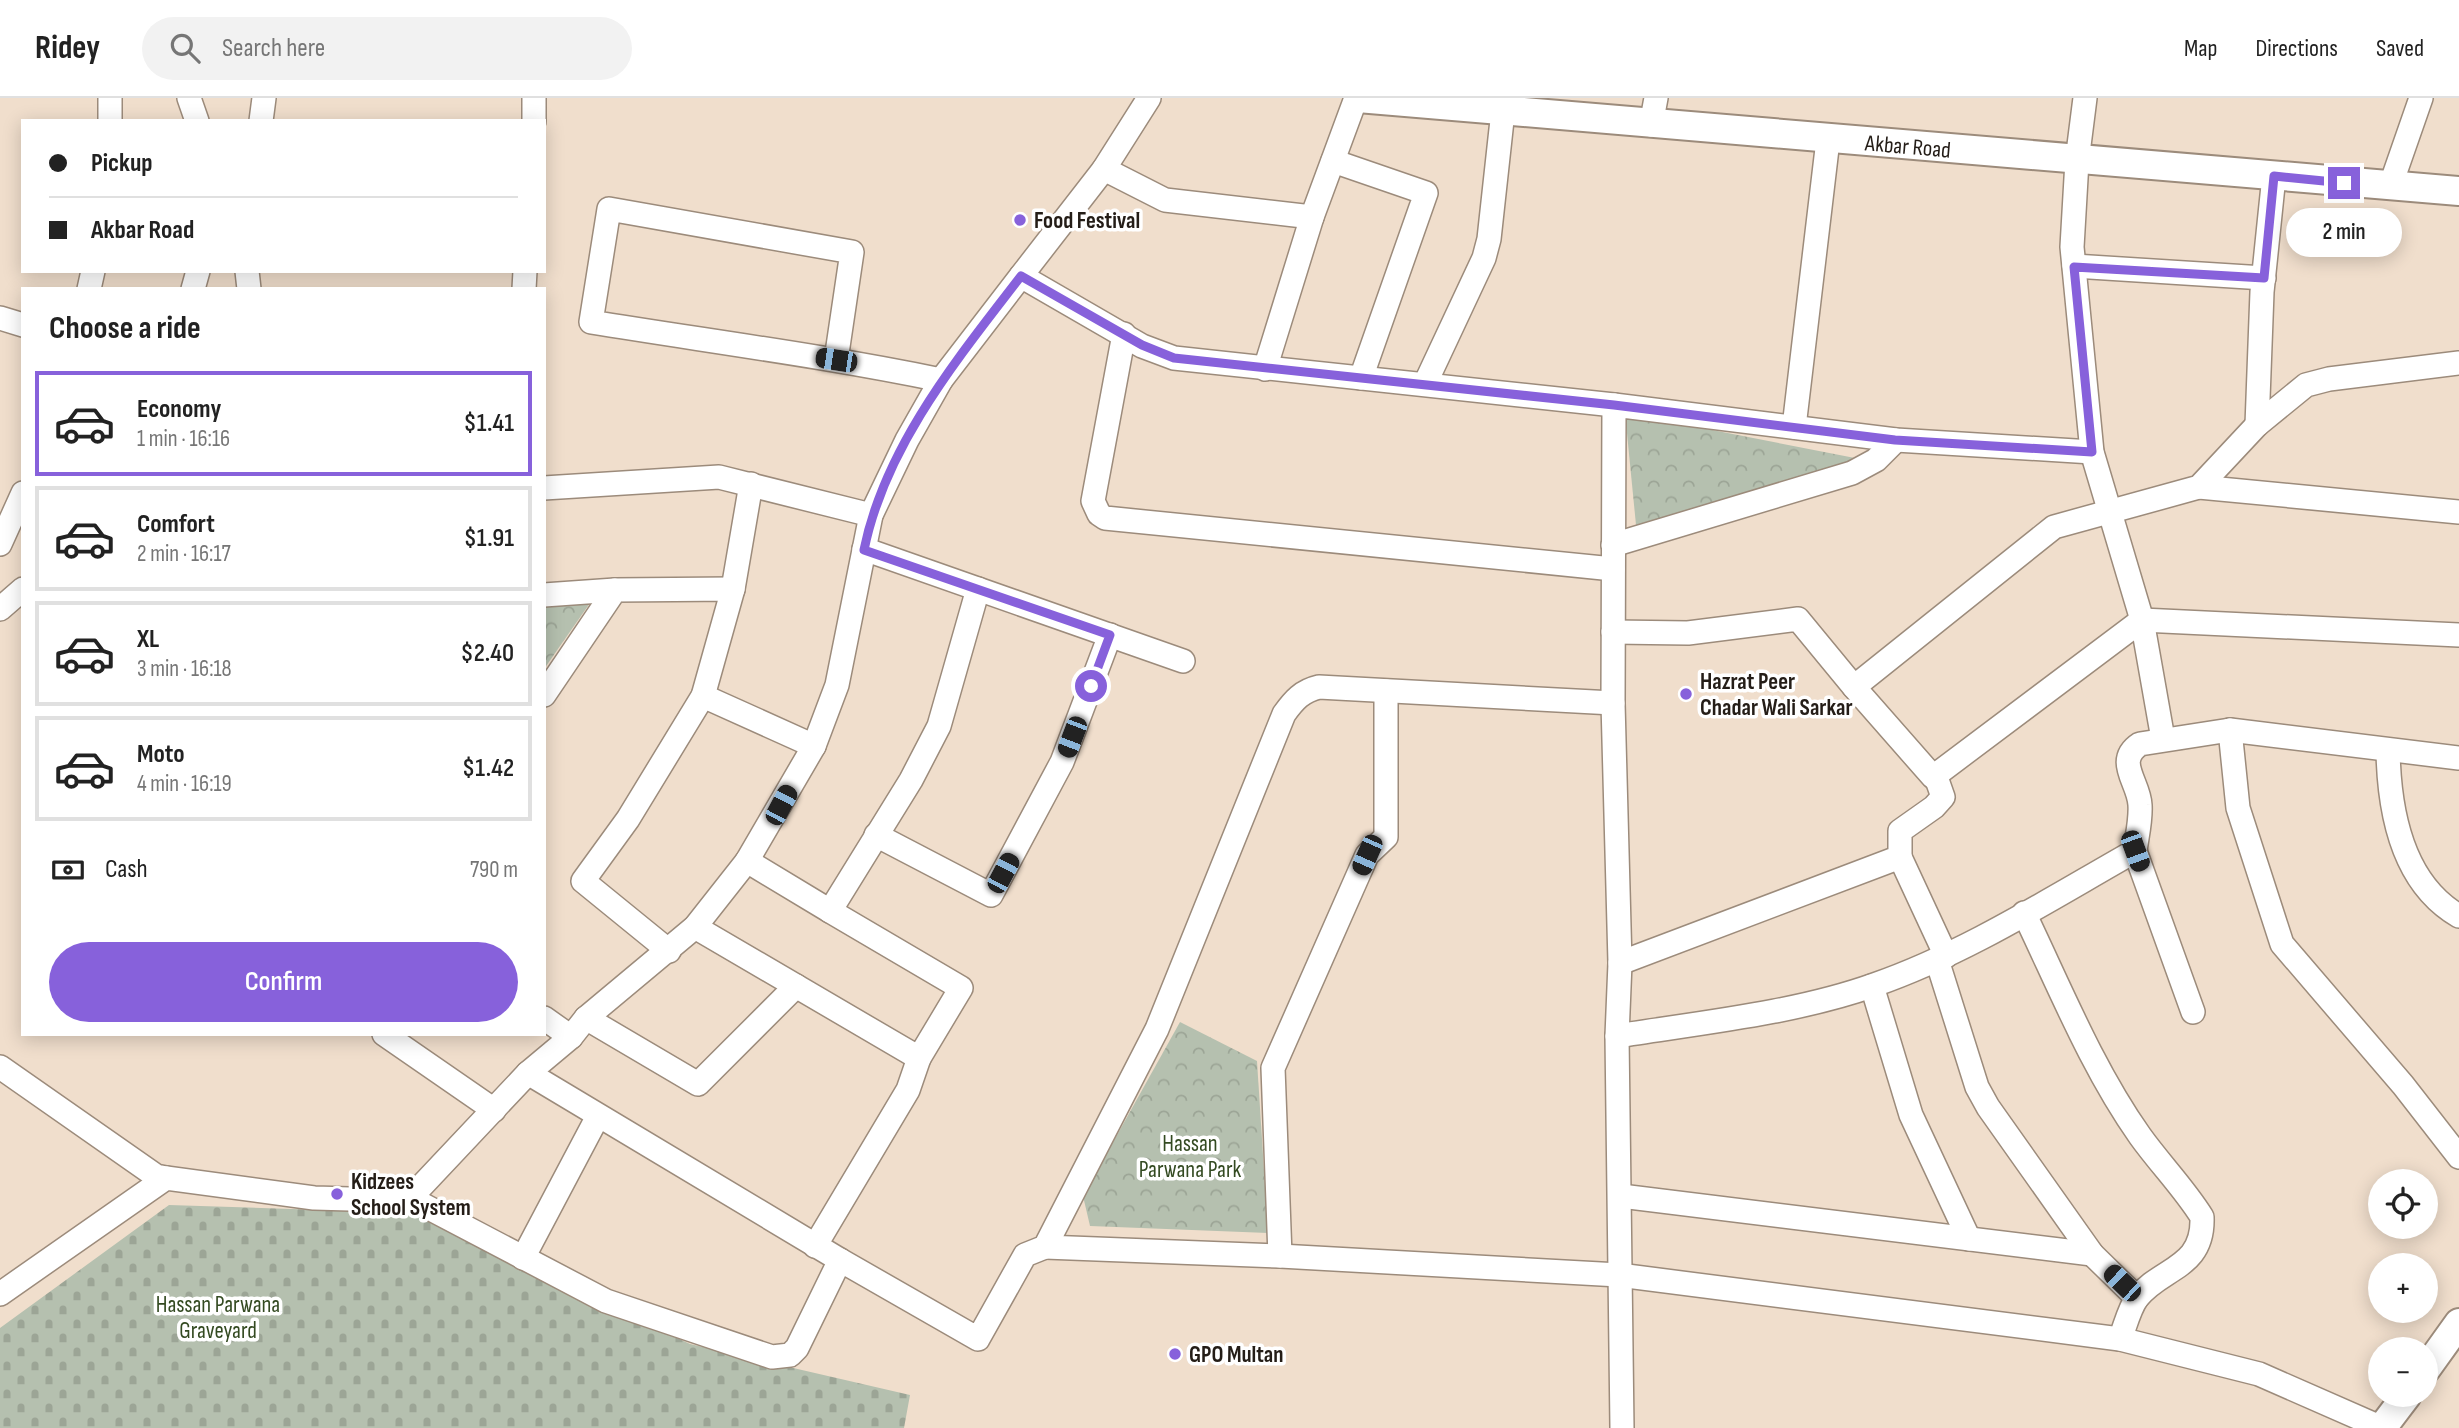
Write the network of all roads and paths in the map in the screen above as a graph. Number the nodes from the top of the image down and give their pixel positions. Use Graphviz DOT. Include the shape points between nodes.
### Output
graph roads {
  1 [pos="110,98"];
  2 [pos="189,98"];
  3 [pos="264,98"];
  4 [pos="534,98"];
  5 [pos="1149,98"];
  6 [pos="1363,98"];
  7 [pos="2085,98"];
  8 [pos="2421,98"];
  9 [pos="1518,107"];
  10 [pos="1653,111"];
  11 [pos="110,119"];
  12 [pos="196,119"];
  13 [pos="261,119"];
  14 [pos="534,119"];
  15 [pos="1828,139"];
  16 [pos="1333,161"];
  17 [pos="2077,161"];
  18 [pos="1104,169"];
  19 [pos="2274,176"];
  20 [pos="2390,187"];
  21 [pos="2459,191"];
  22 [pos="1312,217"];
  23 [pos="2074,267"];
  24 [pos="1021,276"];
  25 [pos="2264,278"];
  26 [pos="0,318"];
  27 [pos="21,324"];
  28 [pos="1124,334"];
  29 [pos="836,360"];
  30 [pos="2459,363"];
  31 [pos="1265,369"];
  32 [pos="1361,378"];
  33 [pos="942,380"];
  34 [pos="1425,384"];
  35 [pos="1614,405"];
  36 [pos="2257,425"];
  37 [pos="1794,427"];
  38 [pos="1895,440"];
  39 [pos="2092,452"];
  40 [pos="751,484"];
  41 [pos="2199,487"];
  42 [pos="546,488"];
  43 [pos="21,497"];
  44 [pos="2112,512"];
  45 [pos="2459,512"];
  46 [pos="871,515"];
  47 [pos="0,544"];
  48 [pos="1613,545"];
  49 [pos="864,550"];
  50 [pos="1613,569"];
  51 [pos="733,589"];
  52 [pos="978,589"];
  53 [pos="615,590"];
  54 [pos="21,591"];
  55 [pos="546,595"];
  56 [pos="0,610"];
  57 [pos="2142,620"];
  58 [pos="1613,632"];
  59 [pos="1110,635"];
  60 [pos="2459,635"];
  61 [pos="1183,660"];
  62 [pos="1854,687"];
  63 [pos="1386,691"];
  64 [pos="546,692"];
  65 [pos="703,696"];
  66 [pos="1613,703"];
  67 [pos="2230,730"];
  68 [pos="2163,739"];
  69 [pos="814,746"];
  70 [pos="2388,750"];
  71 [pos="2459,758"];
  72 [pos="1936,777"];
  73 [pos="876,835"];
  74 [pos="2135,851"];
  75 [pos="1900,857"];
  76 [pos="747,862"];
  77 [pos="830,911"];
  78 [pos="2024,913"];
  79 [pos="2459,916"];
  80 [pos="695,927"];
  81 [pos="669,950"];
  82 [pos="1941,958"];
  83 [pos="1620,963"];
  84 [pos="796,986"];
  85 [pos="1872,986"];
  86 [pos="2193,1012"];
  87 [pos="586,1018"];
  88 [pos="546,1019"];
  89 [pos="387,1036"];
  90 [pos="1617,1036"];
  91 [pos="570,1037"];
  92 [pos="919,1058"];
  93 [pos="0,1067"];
  94 [pos="528,1073"];
  95 [pos="494,1110"];
  96 [pos="598,1116"];
  97 [pos="2459,1157"];
  98 [pos="166,1178"];
  99 [pos="1621,1196"];
  100 [pos="408,1197"];
  101 [pos="1969,1239"];
  102 [pos="816,1246"];
  103 [pos="1045,1247"];
  104 [pos="2092,1254"];
  105 [pos="1280,1256"];
  106 [pos="523,1258"];
  107 [pos="840,1260"];
  108 [pos="1619,1275"];
  109 [pos="0,1294"];
  110 [pos="2137,1298"];
  111 [pos="2459,1323"];
  112 [pos="2120,1339"];
  113 [pos="2438,1352"];
  114 [pos="2397,1407"];
  115 [pos="1622,1428"];
  116 [pos="2382,1428"];
  1 -- 11 [label="street"];
  2 -- 12 [label="street"];
  3 -- 13 [label="street"];
  4 -- 14 [label="street"];
  5 -- 18 [label="street"];
  6 -- 9 [label="main road, Akbar Road"];
  6 -- 16 [label="street"];
  7 -- 17 [label="street"];
  8 -- 20 [label="street"];
  9 -- 10 [label="main road, Akbar Road"];
  9 -- 34 [label="street" via="1484,258"];
  10 -- 15 [label="main road, Akbar Road"];
  15 -- 17 [label="main road, Akbar Road"];
  15 -- 37 [label="street"];
  16 -- 22 [label="street"];
  16 -- 32 [label="street" via="1426,193"];
  17 -- 19 [label="main road, Akbar Road"];
  17 -- 23 [label="street"];
  18 -- 22 [label="street" via="1165,200"];
  18 -- 24 [label="street"];
  19 -- 20 [label="main road, Akbar Road"];
  19 -- 25 [label="street"];
  20 -- 21 [label="main road, Akbar Road"];
  22 -- 31 [label="street"];
  23 -- 25 [label="street"];
  23 -- 39 [label="street"];
  24 -- 28 [label="street"];
  24 -- 33 [label="street"];
  25 -- 36 [label="street"];
  26 -- 27 [label="street"];
  28 -- 31 [label="street" via="1174,358"];
  28 -- 50 [label="street" via="1093,501 1105,518"];
  29 -- 29 [label="street" via="591,322 609,209 852,252"];
  29 -- 33 [label="street"];
  30 -- 36 [label="street" via="2306,385"];
  31 -- 32 [label="street"];
  32 -- 34 [label="street"];
  33 -- 46 [label="street"];
  34 -- 35 [label="street"];
  35 -- 37 [label="street"];
  35 -- 48 [label="street"];
  36 -- 41 [label="street"];
  37 -- 38 [label="street"];
  38 -- 39 [label="street"];
  38 -- 48 [label="street" via="1876,460 1852,473"];
  39 -- 44 [label="street"];
  40 -- 42 [label="street" via="719,477"];
  40 -- 46 [label="street"];
  40 -- 51 [label="street"];
  41 -- 44 [label="street"];
  41 -- 45 [label="street"];
  43 -- 47 [label="street"];
  44 -- 57 [label="street"];
  44 -- 62 [label="street" via="2050,530"];
  46 -- 49 [label="street"];
  48 -- 50 [label="street"];
  49 -- 52 [label="street"];
  49 -- 69 [label="street" via="837,685"];
  50 -- 58 [label="street"];
  51 -- 53 [label="street"];
  51 -- 65 [label="street"];
  52 -- 59 [label="street"];
  52 -- 73 [label="street" via="939,726"];
  53 -- 55 [label="street"];
  53 -- 64 [label="street"];
  54 -- 56 [label="street"];
  57 -- 60 [label="street"];
  57 -- 68 [label="street"];
  57 -- 72 [label="street"];
  58 -- 62 [label="street" via="1688,633 1798,619"];
  58 -- 66 [label="street"];
  59 -- 61 [label="street"];
  59 -- 73 [label="street" via="1062,762 991,895"];
  62 -- 72 [label="street" via="1930,776"];
  63 -- 66 [label="street"];
  63 -- 103 [label="street" via="1310,690 1284,714 1157,1029"];
  63 -- 105 [label="street" via="1386,837 1367,855 1273,1068"];
  65 -- 69 [label="street"];
  65 -- 81 [label="street" via="628,819 583,881"];
  66 -- 83 [label="street"];
  67 -- 68 [label="street"];
  67 -- 70 [label="street"];
  67 -- 97 [label="street" via="2238,808 2282,944"];
  68 -- 74 [label="street" via="2140,744 2128,756 2140,805"];
  69 -- 76 [label="street"];
  70 -- 71 [label="street"];
  70 -- 79 [label="street" via="2393,817 2401,842 2437,900"];
  72 -- 75 [label="street" via="1943,797 1900,831"];
  73 -- 77 [label="street"];
  74 -- 78 [label="street"];
  74 -- 86 [label="street"];
  75 -- 82 [label="street"];
  75 -- 83 [label="street"];
  76 -- 77 [label="street"];
  76 -- 80 [label="street"];
  77 -- 92 [label="street" via="961,988"];
  78 -- 82 [label="street"];
  78 -- 110 [label="street" via="2103,1074 2140,1135 2202,1217 2203,1233 2194,1250"];
  80 -- 81 [label="street"];
  80 -- 84 [label="street"];
  81 -- 87 [label="street"];
  82 -- 85 [label="street"];
  82 -- 104 [label="street" via="1977,1087"];
  83 -- 90 [label="street"];
  84 -- 87 [label="street" via="698,1084"];
  84 -- 92 [label="street"];
  85 -- 90 [label="street" via="1759,1013"];
  85 -- 101 [label="street" via="1912,1115"];
  87 -- 91 [label="street"];
  88 -- 91 [label="street"];
  89 -- 95 [label="street"];
  90 -- 99 [label="street"];
  91 -- 94 [label="street"];
  92 -- 102 [label="street" via="908,1090"];
  93 -- 98 [label="street" via="156,1176"];
  94 -- 95 [label="street"];
  94 -- 96 [label="street"];
  95 -- 100 [label="street" via="419,1191"];
  96 -- 102 [label="street"];
  96 -- 106 [label="street"];
  98 -- 100 [label="street" via="314,1198"];
  98 -- 109 [label="street"];
  99 -- 101 [label="street"];
  99 -- 108 [label="street"];
  100 -- 106 [label="street"];
  101 -- 104 [label="street"];
  102 -- 107 [label="street"];
  103 -- 105 [label="street"];
  103 -- 107 [label="street" via="1025,1255 978,1339"];
  104 -- 110 [label="street"];
  105 -- 108 [label="street"];
  106 -- 107 [label="street" via="634,1313 772,1357 789,1355 797,1348"];
  108 -- 112 [label="street"];
  108 -- 115 [label="street"];
  110 -- 112 [label="street"];
  111 -- 113 [label="main road"];
  112 -- 116 [label="street" via="2259,1374"];
  114 -- 116 [label="main road"];
}
